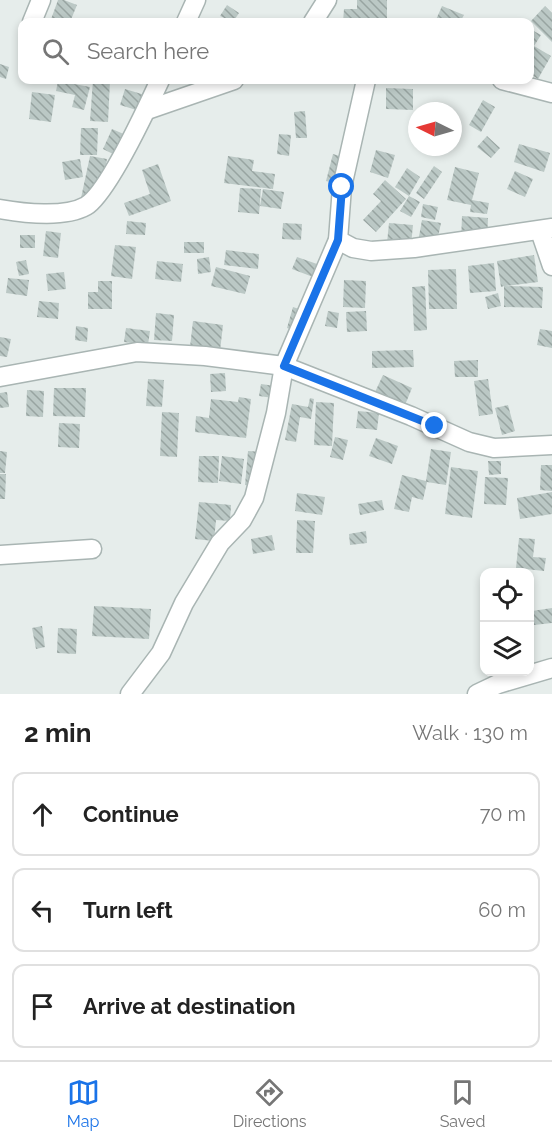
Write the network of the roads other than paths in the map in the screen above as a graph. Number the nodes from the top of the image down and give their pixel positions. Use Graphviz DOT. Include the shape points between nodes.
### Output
graph roads {
  1 [pos="41,0"];
  2 [pos="196,0"];
  3 [pos="327,0"];
  4 [pos="34,18"];
  5 [pos="188,18"];
  6 [pos="316,18"];
  7 [pos="157,84"];
  8 [pos="222,84"];
  9 [pos="365,84"];
  10 [pos="517,84"];
  11 [pos="552,93"];
  12 [pos="147,110"];
  13 [pos="0,209"];
  14 [pos="546,229"];
  15 [pos="338,240"];
  16 [pos="552,266"];
  17 [pos="284,366"];
  18 [pos="0,377"];
  19 [pos="552,445"];
  20 [pos="92,549"];
  21 [pos="0,555"];
  22 [pos="552,668"];
  23 [pos="130,694"];
  24 [pos="477,694"];
  1 -- 4 [label="street"];
  2 -- 5 [label="street"];
  3 -- 6 [label="street"];
  7 -- 12 [label="street"];
  8 -- 12 [label="street"];
  9 -- 15 [label="street" via="342,187"];
  10 -- 11 [label="street"];
  12 -- 13 [label="street" via="105,185 87,205 65,213"];
  14 -- 15 [label="street" via="371,251"];
  14 -- 16 [label="street"];
  15 -- 17 [label="street"];
  17 -- 18 [label="street" via="136,352"];
  17 -- 19 [label="street" via="469,442 494,448"];
  17 -- 23 [label="street" via="254,498 242,520 220,543 184,603 161,653"];
  20 -- 21 [label="street"];
  22 -- 24 [label="street"];
}
